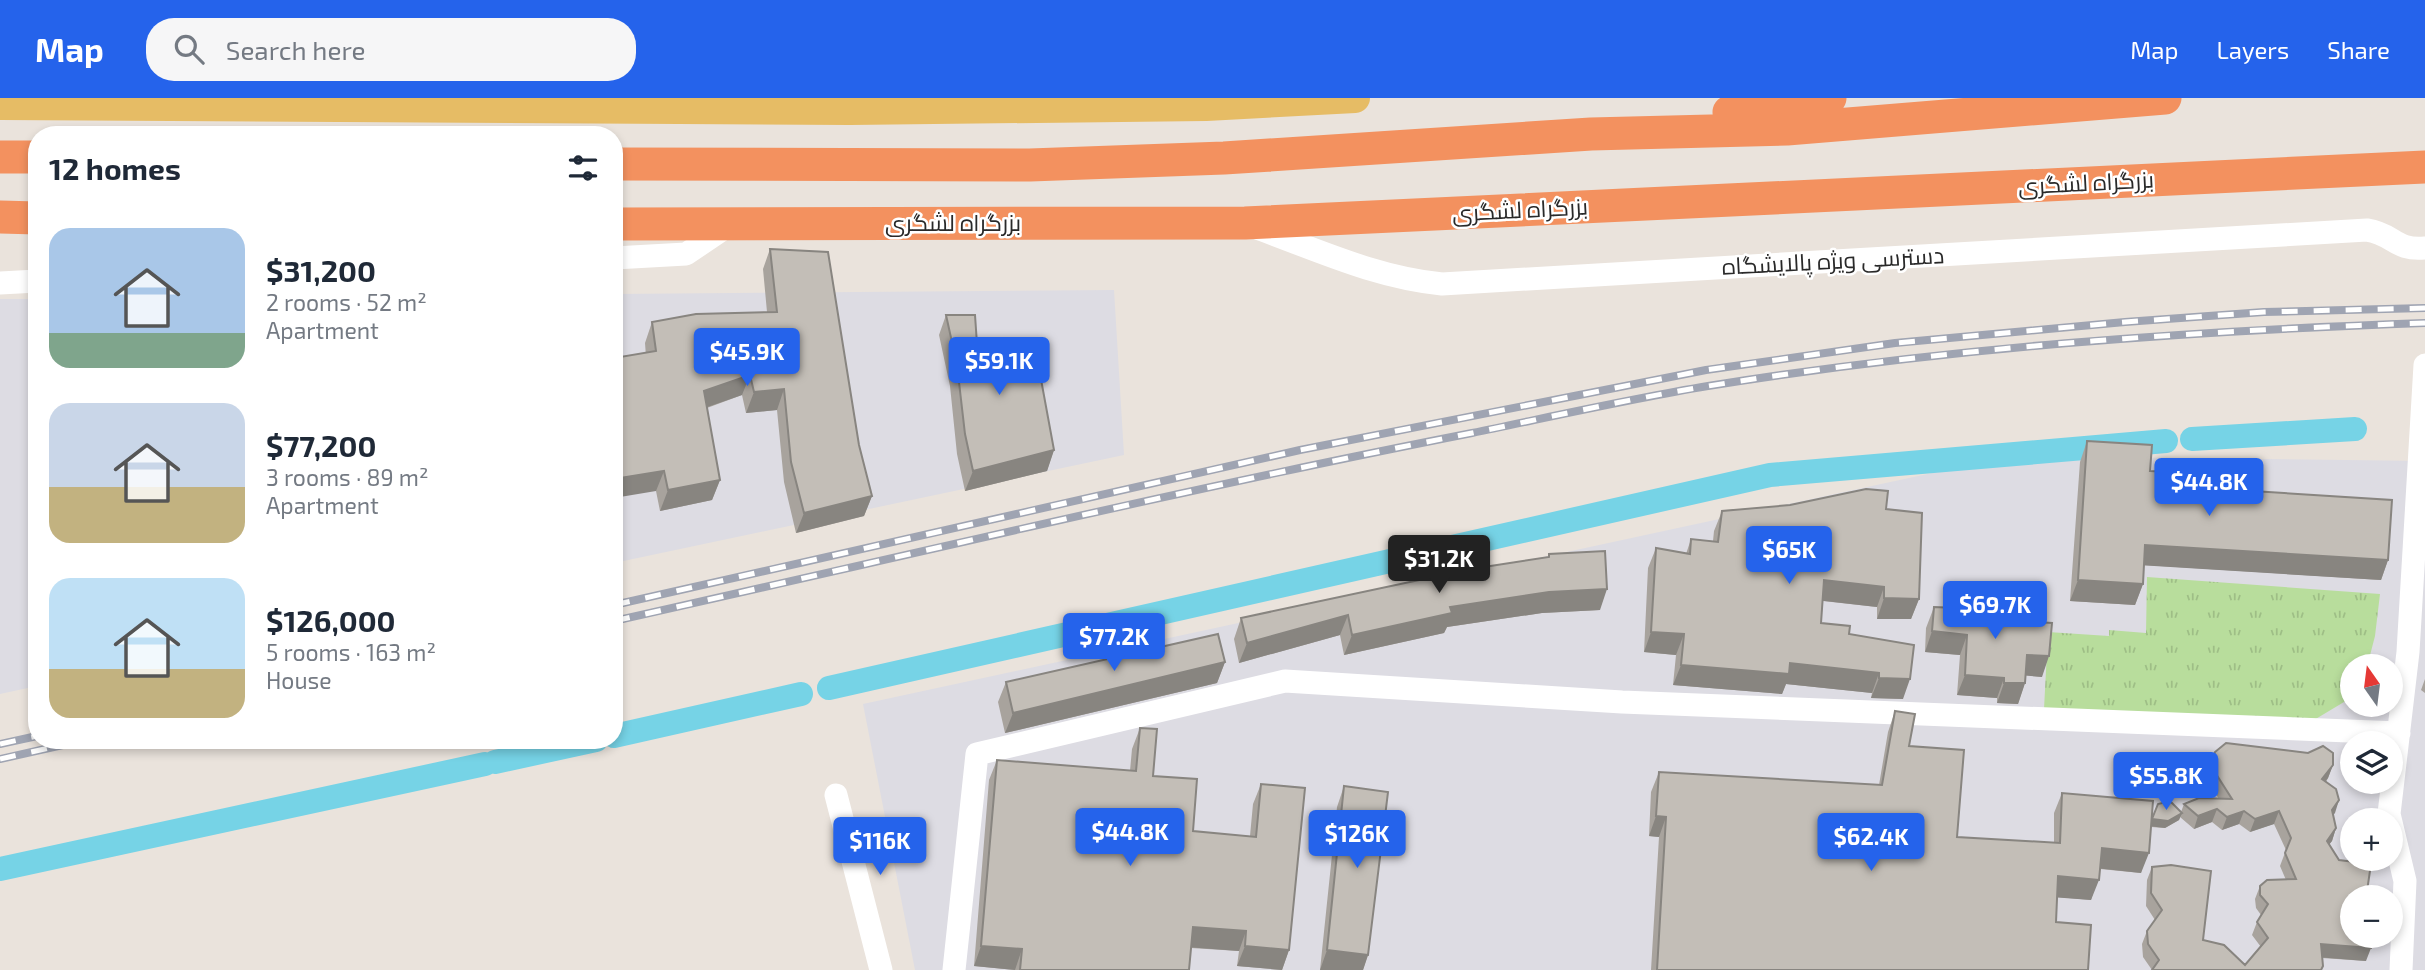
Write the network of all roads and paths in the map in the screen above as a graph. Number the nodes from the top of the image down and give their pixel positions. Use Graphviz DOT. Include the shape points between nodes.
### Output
graph roads {
  1 [pos="1355,98"];
  2 [pos="1830,98"];
  3 [pos="2165,98"];
  4 [pos="128,102"];
  5 [pos="1206,102"];
  6 [pos="0,105"];
  7 [pos="1591,134"];
  8 [pos="0,156"];
  9 [pos="28,157"];
  10 [pos="623,164"];
  11 [pos="2425,167"];
  12 [pos="0,217"];
  13 [pos="28,218"];
  14 [pos="1245,223"];
  15 [pos="623,224"];
  16 [pos="729,225"];
  17 [pos="2425,248"];
  18 [pos="623,258"];
  19 [pos="28,281"];
  20 [pos="0,283"];
  21 [pos="2425,365"];
  22 [pos="2417,636"];
  23 [pos="2349,731"];
  24 [pos="2399,731"];
  25 [pos="2391,794"];
  26 [pos="836,795"];
  27 [pos="881,970"];
  28 [pos="954,970"];
  29 [pos="2401,970"];
  1 -- 5 [label="main road"];
  2 -- 7 [label="highway"];
  3 -- 7 [label="highway" via="1787,129"];
  4 -- 5 [label="main road" via="864,110"];
  4 -- 6 [label="main road"];
  7 -- 10 [label="highway" via="1224,158 1030,165"];
  8 -- 9 [label="highway"];
  11 -- 14 [label="highway, بزرگراه لشگری"];
  12 -- 13 [label="highway"];
  14 -- 16 [label="highway, بزرگراه لشگری"];
  14 -- 17 [label="street, دسترسی ویژه پالایشگاه" via="1355,266 1400,279 1442,284 2367,230 2384,233 2406,248"];
  15 -- 16 [label="highway, بزرگراه لشگری"];
  16 -- 18 [label="street" via="686,254"];
  19 -- 20 [label="street"];
  21 -- 22 [label="street"];
  22 -- 24 [label="street"];
  23 -- 28 [label="street" via="1622,702 1285,681 977,754"];
  25 -- 29 [label="street" via="2389,814 2405,881"];
  26 -- 27 [label="street"];
}
